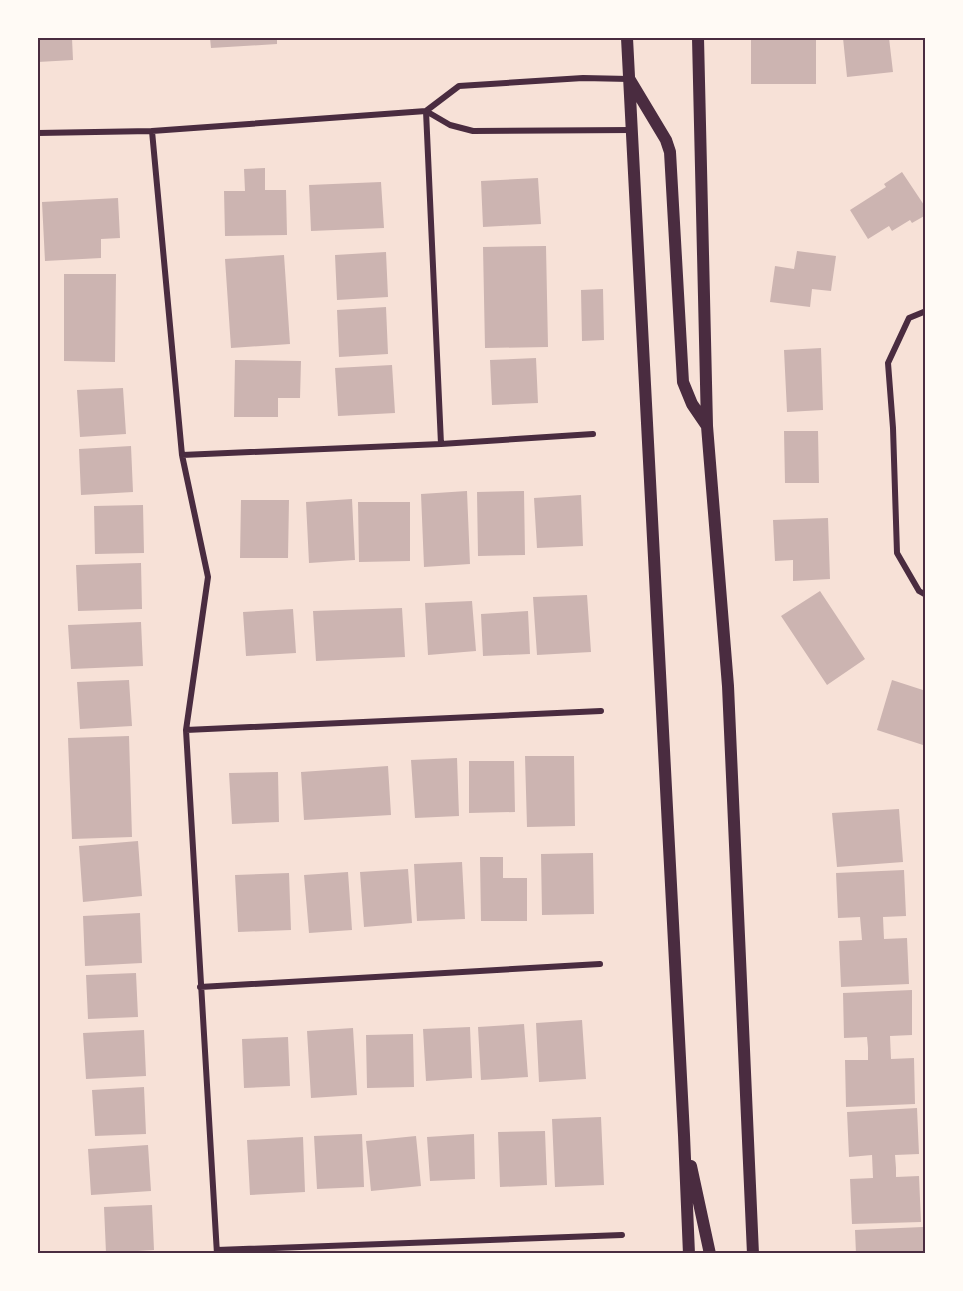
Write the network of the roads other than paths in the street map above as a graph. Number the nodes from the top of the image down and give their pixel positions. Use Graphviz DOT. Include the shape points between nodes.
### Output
graph roads {
  1 [pos="627,38"];
  2 [pos="698,38"];
  3 [pos="629,79"];
  4 [pos="426,111"];
  5 [pos="152,130"];
  6 [pos="632,130"];
  7 [pos="38,133"];
  8 [pos="926,311"];
  9 [pos="707,426"];
  10 [pos="593,434"];
  11 [pos="441,444"];
  12 [pos="182,455"];
  13 [pos="926,595"];
  14 [pos="601,711"];
  15 [pos="186,730"];
  16 [pos="600,964"];
  17 [pos="200,987"];
  18 [pos="684,1135"];
  19 [pos="622,1235"];
  20 [pos="217,1252"];
  21 [pos="689,1254"];
  22 [pos="710,1254"];
  23 [pos="753,1254"];
  1 -- 3 [label="main road"];
  2 -- 9 [label="main road"];
  3 -- 4 [label="street" via="459,86"];
  3 -- 6 [label="main road"];
  3 -- 9 [label="main road" via="670,152 683,382"];
  4 -- 5 [label="street"];
  4 -- 6 [label="street" via="450,125 473,131"];
  4 -- 11 [label="street"];
  5 -- 7 [label="street"];
  5 -- 12 [label="street"];
  6 -- 18 [label="main road"];
  8 -- 13 [label="street" via="909,318 888,363 897,553 919,591"];
  9 -- 23 [label="main road" via="728,686"];
  10 -- 11 [label="street"];
  11 -- 12 [label="street"];
  12 -- 15 [label="street" via="208,577"];
  14 -- 15 [label="street"];
  15 -- 17 [label="street"];
  16 -- 17 [label="street"];
  17 -- 20 [label="street"];
  18 -- 21 [label="main road"];
  18 -- 22 [label="main road"];
  19 -- 20 [label="street"];
}
